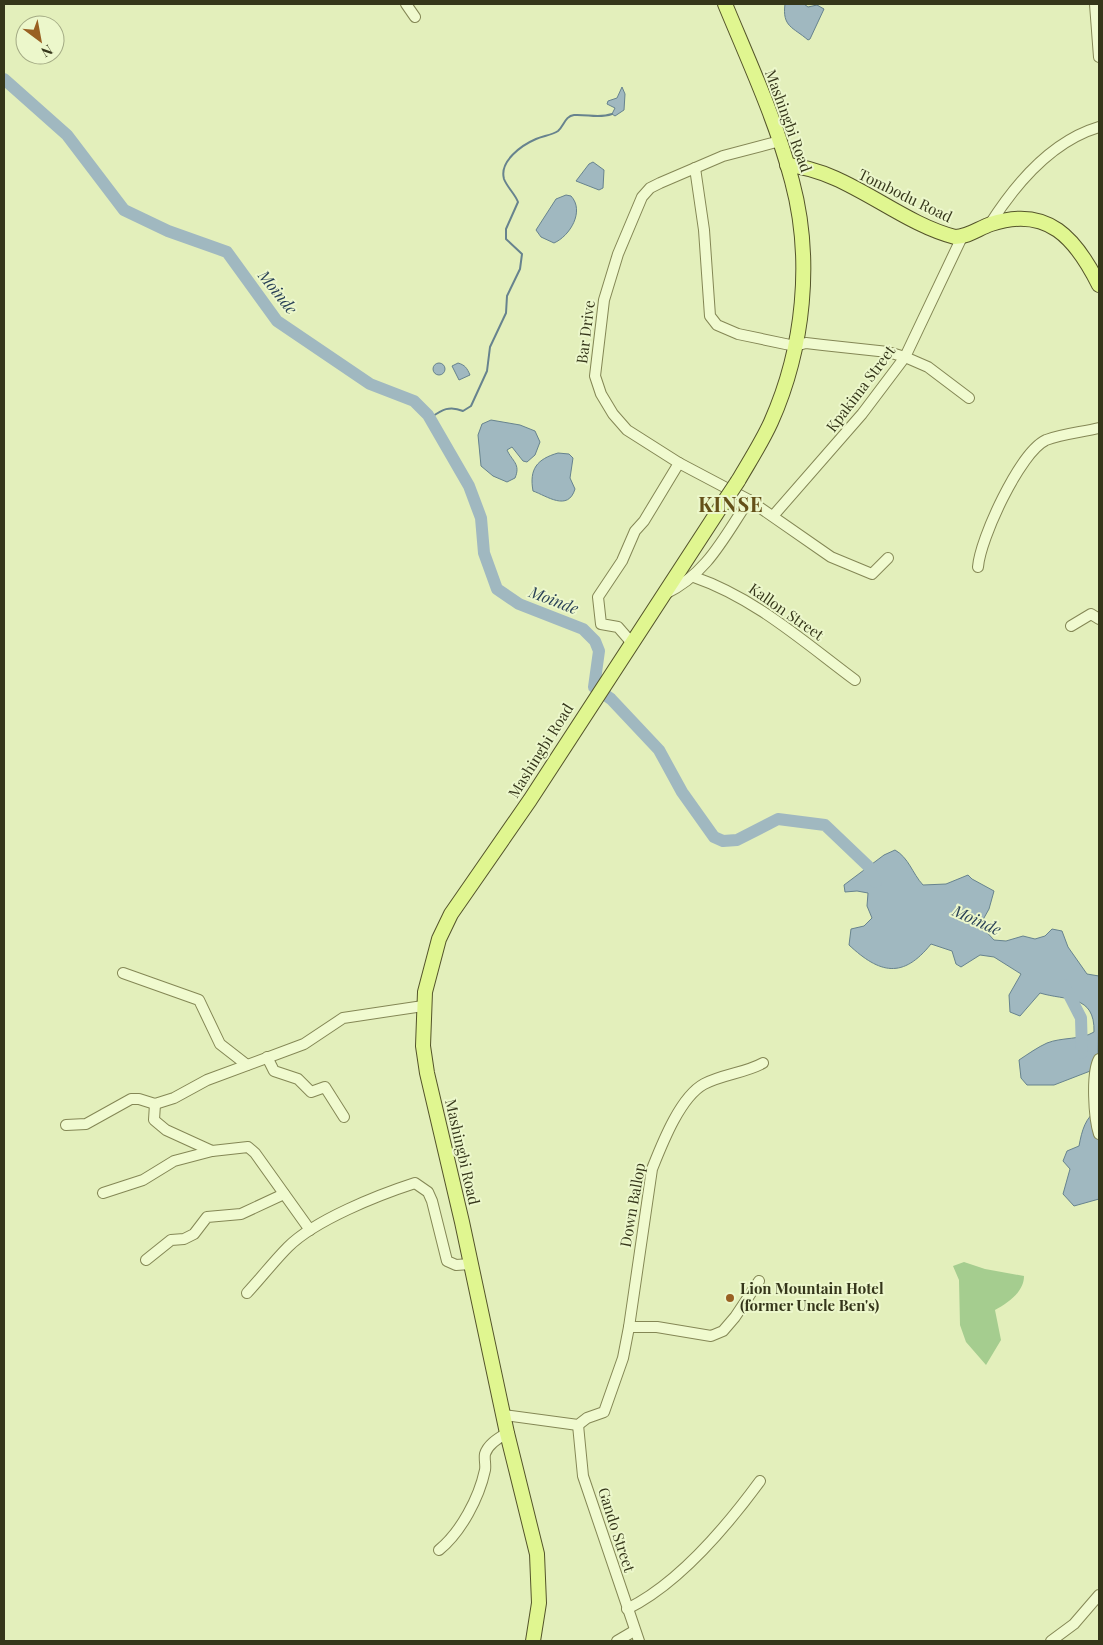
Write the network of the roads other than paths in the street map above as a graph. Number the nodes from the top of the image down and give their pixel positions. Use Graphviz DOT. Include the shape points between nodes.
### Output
graph roads {
  1 [pos="406,4"];
  2 [pos="725,4"];
  3 [pos="1095,4"];
  4 [pos="415,17"];
  5 [pos="1099,57"];
  6 [pos="1099,127"];
  7 [pos="780,141"];
  8 [pos="787,165"];
  9 [pos="695,168"];
  10 [pos="990,224"];
  11 [pos="962,237"];
  12 [pos="1099,285"];
  13 [pos="795,346"];
  14 [pos="905,357"];
  15 [pos="968,398"];
  16 [pos="1099,428"];
  17 [pos="679,463"];
  18 [pos="749,500"];
  19 [pos="774,516"];
  20 [pos="888,558"];
  21 [pos="978,567"];
  22 [pos="694,577"];
  23 [pos="664,594"];
  24 [pos="1099,619"];
  25 [pos="1070,626"];
  26 [pos="631,642"];
  27 [pos="855,680"];
  28 [pos="123,973"];
  29 [pos="423,1006"];
  30 [pos="267,1057"];
  31 [pos="1099,1060"];
  32 [pos="763,1063"];
  33 [pos="247,1065"];
  34 [pos="155,1104"];
  35 [pos="344,1117"];
  36 [pos="66,1124"];
  37 [pos="1099,1134"];
  38 [pos="212,1151"];
  39 [pos="103,1193"];
  40 [pos="284,1194"];
  41 [pos="310,1230"];
  42 [pos="146,1260"];
  43 [pos="470,1264"];
  44 [pos="759,1280"];
  45 [pos="247,1293"];
  46 [pos="629,1327"];
  47 [pos="504,1415"];
  48 [pos="578,1425"];
  49 [pos="507,1434"];
  50 [pos="760,1481"];
  51 [pos="439,1550"];
  52 [pos="1099,1594"];
  53 [pos="627,1609"];
  54 [pos="634,1631"];
  55 [pos="533,1641"];
  56 [pos="617,1641"];
  57 [pos="639,1641"];
  58 [pos="1051,1641"];
  1 -- 4 [label="street"];
  2 -- 7 [label="main road, Mashingbi Road"];
  3 -- 5 [label="street"];
  6 -- 10 [label="street" via="1072,138 1043,160 1006,200"];
  7 -- 8 [label="main road, Mashingbi Road"];
  7 -- 9 [label="street, Bar Drive" via="723,156"];
  8 -- 11 [label="main road, Tombodu Road" via="808,167 946,235"];
  8 -- 13 [label="main road, Mashingbi Road" via="800,221 804,269"];
  9 -- 13 [label="street" via="713,322 724,330"];
  9 -- 17 [label="street, Bar Drive" via="650,188 634,213 604,300 595,376 601,394 627,430"];
  10 -- 11 [label="main road, Tombodu Road"];
  10 -- 12 [label="main road, Tombodu Road" via="1011,219 1051,224 1075,244"];
  11 -- 14 [label="street, Kpakima Street"];
  13 -- 14 [label="street" via="823,344"];
  13 -- 23 [label="main road, Mashingbi Road, bridge" via="771,422 738,481"];
  14 -- 15 [label="street" via="928,368"];
  14 -- 19 [label="street, Kpakima Street" via="862,414"];
  16 -- 21 [label="street" via="1046,440 1034,449 1001,502 982,548"];
  17 -- 18 [label="street, Bar Drive"];
  17 -- 26 [label="street" via="598,597 601,624 618,627"];
  18 -- 19 [label="street, Bar Drive"];
  18 -- 22 [label="street"];
  19 -- 20 [label="street, Bar Drive" via="798,536 831,556 872,574"];
  22 -- 23 [label="street"];
  22 -- 27 [label="street, Kallon Street" via="743,598"];
  23 -- 26 [label="main road"];
  24 -- 25 [label="street" via="1091,614"];
  26 -- 29 [label="main road, Mashingbi Road" via="530,800 451,914 439,939"];
  28 -- 33 [label="street" via="198,1000 220,1044"];
  29 -- 30 [label="street" via="343,1018 304,1044"];
  29 -- 43 [label="main road, Mashingbi Road" via="427,1074"];
  30 -- 33 [label="street"];
  30 -- 35 [label="street" via="274,1070 298,1079 311,1092 325,1087"];
  31 -- 37 [label="street" via="1095,1085"];
  32 -- 46 [label="street, Down Ballop" via="700,1087 671,1127 652,1169"];
  33 -- 34 [label="street"];
  34 -- 36 [label="street" via="131,1100 86,1124"];
  34 -- 38 [label="street" via="154,1120 166,1130"];
  38 -- 39 [label="street" via="174,1161 143,1180"];
  38 -- 40 [label="street" via="248,1147"];
  40 -- 41 [label="street"];
  40 -- 42 [label="street" via="241,1214 207,1217 194,1234 171,1240"];
  41 -- 43 [label="street" via="388,1192 415,1183 428,1192 432,1201 447,1261 456,1265"];
  41 -- 45 [label="street" via="288,1247"];
  43 -- 47 [label="main road, Mashingbi Road"];
  44 -- 46 [label="street" via="735,1317 723,1331 712,1336 657,1327"];
  46 -- 48 [label="street, Down Ballop" via="623,1358 604,1412"];
  47 -- 48 [label="street"];
  47 -- 49 [label="main road, Mashingbi Road"];
  48 -- 53 [label="street, Gando Street" via="583,1476"];
  49 -- 51 [label="street" via="493,1442 485,1454 485,1470 464,1523"];
  49 -- 55 [label="main road, Mashingbi Road" via="537,1554 539,1603"];
  50 -- 53 [label="street" via="736,1513 662,1588"];
  52 -- 58 [label="street" via="1074,1624"];
  53 -- 54 [label="street, Gando Street"];
  54 -- 56 [label="street"];
  54 -- 57 [label="street, Gando Street"];
}
